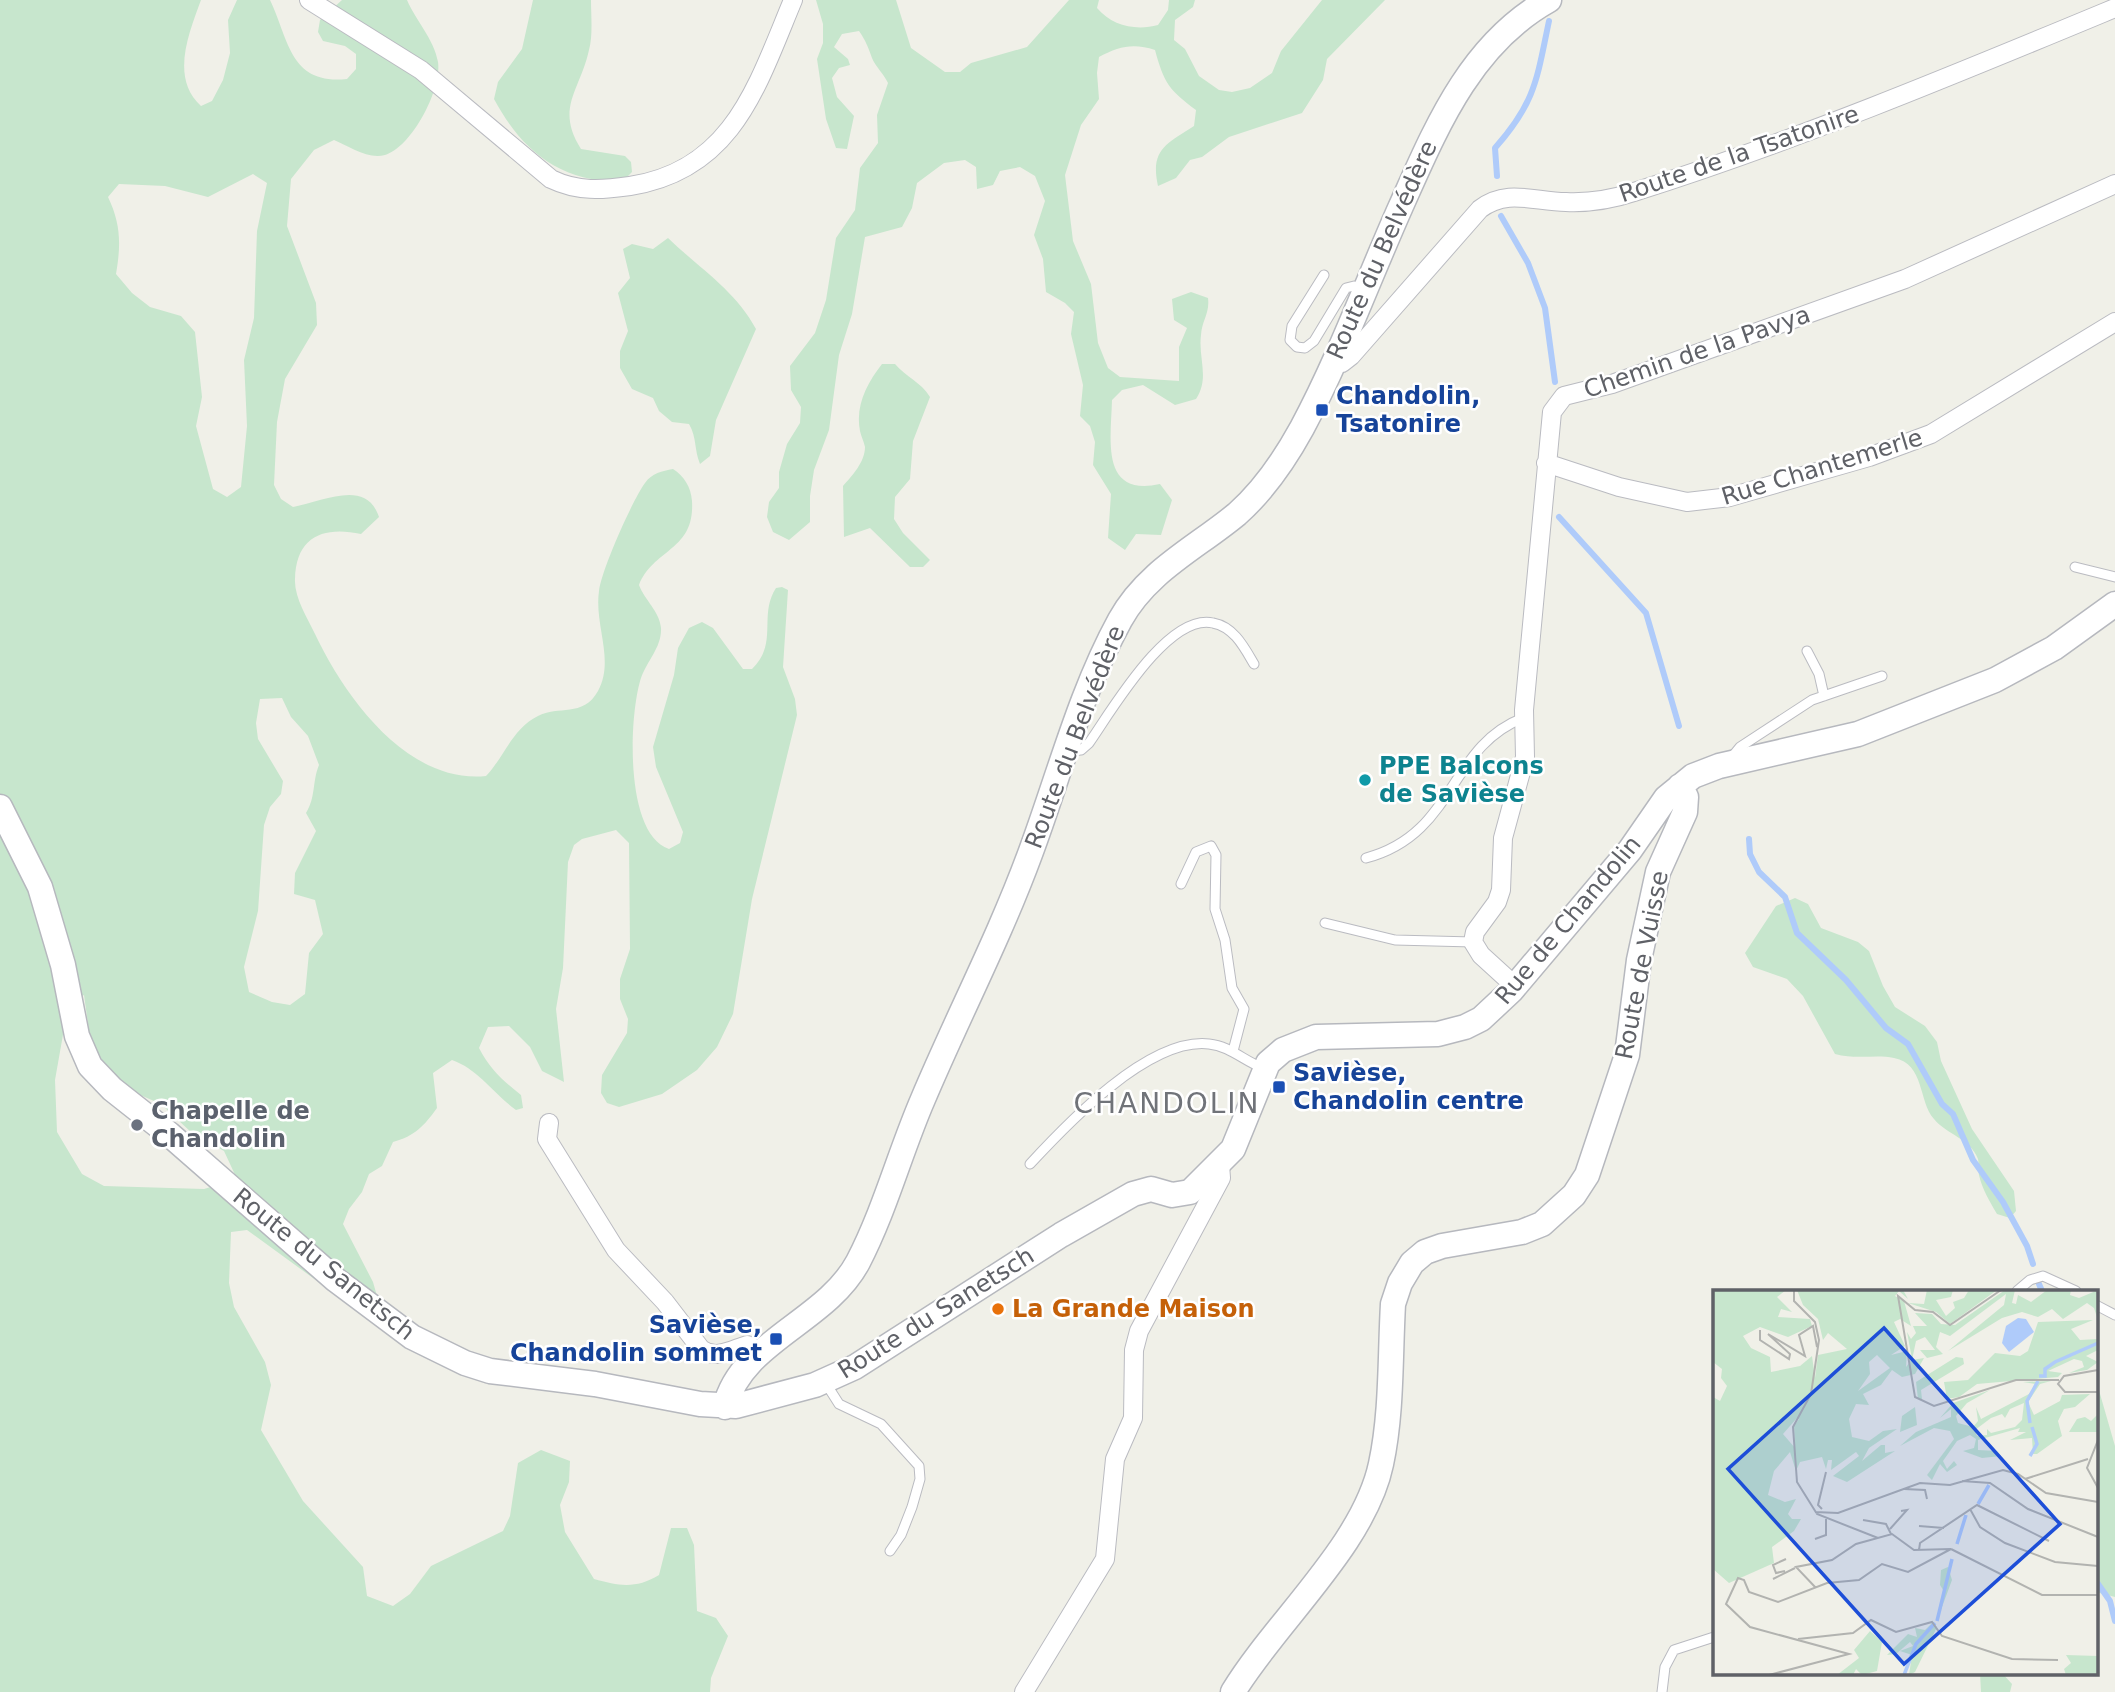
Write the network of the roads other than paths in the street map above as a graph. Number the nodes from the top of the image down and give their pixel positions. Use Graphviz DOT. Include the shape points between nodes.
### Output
graph roads {
  1 [pos="309,0"];
  2 [pos="793,0"];
  3 [pos="1549,0"];
  4 [pos="2115,8"];
  5 [pos="2115,184"];
  6 [pos="1324,275"];
  7 [pos="1364,289"];
  8 [pos="2115,321"];
  9 [pos="1333,360"];
  10 [pos="1546,463"];
  11 [pos="2075,568"];
  12 [pos="2115,577"];
  13 [pos="2115,604"];
  14 [pos="1807,651"];
  15 [pos="1254,664"];
  16 [pos="1882,676"];
  17 [pos="1824,696"];
  18 [pos="1524,718"];
  19 [pos="1065,750"];
  20 [pos="1729,763"];
  21 [pos="1680,786"];
  22 [pos="0,807"];
  23 [pos="1366,858"];
  24 [pos="1181,884"];
  25 [pos="1325,923"];
  26 [pos="1473,942"];
  27 [pos="1515,986"];
  28 [pos="1233,1051"];
  29 [pos="1266,1069"];
  30 [pos="549,1123"];
  31 [pos="1030,1164"];
  32 [pos="1220,1165"];
  33 [pos="2018,1290"];
  34 [pos="2074,1290"];
  35 [pos="2098,1306"];
  36 [pos="2115,1315"];
  37 [pos="762,1352"];
  38 [pos="824,1381"];
  39 [pos="725,1407"];
  40 [pos="890,1552"];
  41 [pos="1713,1637"];
  42 [pos="1024,1692"];
  43 [pos="1233,1692"];
  44 [pos="1662,1692"];
  1 -- 2 [label="street" via="421,69 551,179 571,188 598,190 667,178 708,153 742,111"];
  3 -- 7 [label="street, Route du Belvédère" via="1499,37 1460,87 1427,148"];
  4 -- 9 [label="street, Route de la Tsatonire" via="1858,115 1625,195 1566,202 1504,196 1492,200 1351,356 1342,363"];
  5 -- 10 [label="street, Chemin de la Pavya" via="1889,285 1612,384 1564,396 1552,412"];
  6 -- 7 [label="lane" via="1292,326 1289,335 1297,348 1314,341 1346,288"];
  7 -- 9 [label="street, Route du Belvédère"];
  8 -- 10 [label="street, Rue Chantemerle" via="1931,434 1730,497 1703,503 1674,500"];
  9 -- 19 [label="street, Route du Belvédère" via="1301,430 1260,490 1235,515 1165,567 1127,609"];
  10 -- 18 [label="street, Chemin de la Pavya"];
  11 -- 12 [label="lane"];
  13 -- 20 [label="street" via="2054,648 1995,680 1849,737"];
  14 -- 17 [label="lane"];
  15 -- 19 [label="lane" via="1239,639 1215,623 1201,622 1182,630 1167,640 1133,680 1089,743 1080,750"];
  16 -- 17 [label="lane"];
  17 -- 20 [label="lane" via="1740,747"];
  18 -- 23 [label="lane" via="1492,736 1423,828 1403,843"];
  18 -- 26 [label="street, Chemin de la Pavya" via="1525,757 1503,838 1501,890"];
  19 -- 37 [label="street, Route du Belvédère" via="1005,919 923,1098 860,1256 825,1303"];
  20 -- 21 [label="street" via="1701,771"];
  21 -- 27 [label="street, Rue de Chandolin"];
  21 -- 43 [label="street, Route de Vuisse" via="1686,807 1658,872 1639,960 1627,1055 1587,1175 1574,1195 1542,1224 1496,1239 1425,1251 1412,1263 1393,1304 1381,1466 1365,1507 1323,1573 1278,1626"];
  22 -- 39 [label="street, Route du Sanetsch" via="44,898 77,1036 90,1066 336,1280 412,1337 465,1363 491,1371"];
  24 -- 28 [label="lane" via="1196,852 1211,846 1216,855 1215,909 1232,988 1244,1009"];
  25 -- 26 [label="lane" via="1395,940"];
  26 -- 27 [label="street"];
  27 -- 29 [label="street, Rue de Chandolin" via="1489,1013 1458,1030 1413,1036 1316,1037 1283,1050"];
  28 -- 29 [label="lane"];
  28 -- 31 [label="lane" via="1208,1043 1188,1046 1131,1073 1083,1107"];
  29 -- 32 [label="street, Rue de Chandolin" via="1237,1143"];
  30 -- 37 [label="street" via="547,1139 595,1220 701,1349 719,1355 747,1345"];
  32 -- 38 [label="street, Route du Sanetsch" via="1184,1195 1145,1189 1101,1211 861,1363"];
  32 -- 42 [label="street" via="1221,1178 1139,1331 1134,1350 1133,1418 1115,1459 1105,1559"];
  33 -- 34 [label="lane" via="2043,1276"];
  35 -- 36 [label="lane"];
  37 -- 39 [label="street, Route du Belvédère" via="741,1370"];
  38 -- 39 [label="street, Route du Sanetsch"];
  38 -- 40 [label="lane" via="839,1404 881,1424 919,1466 912,1507"];
  41 -- 44 [label="lane" via="1674,1650 1665,1667"];
}
